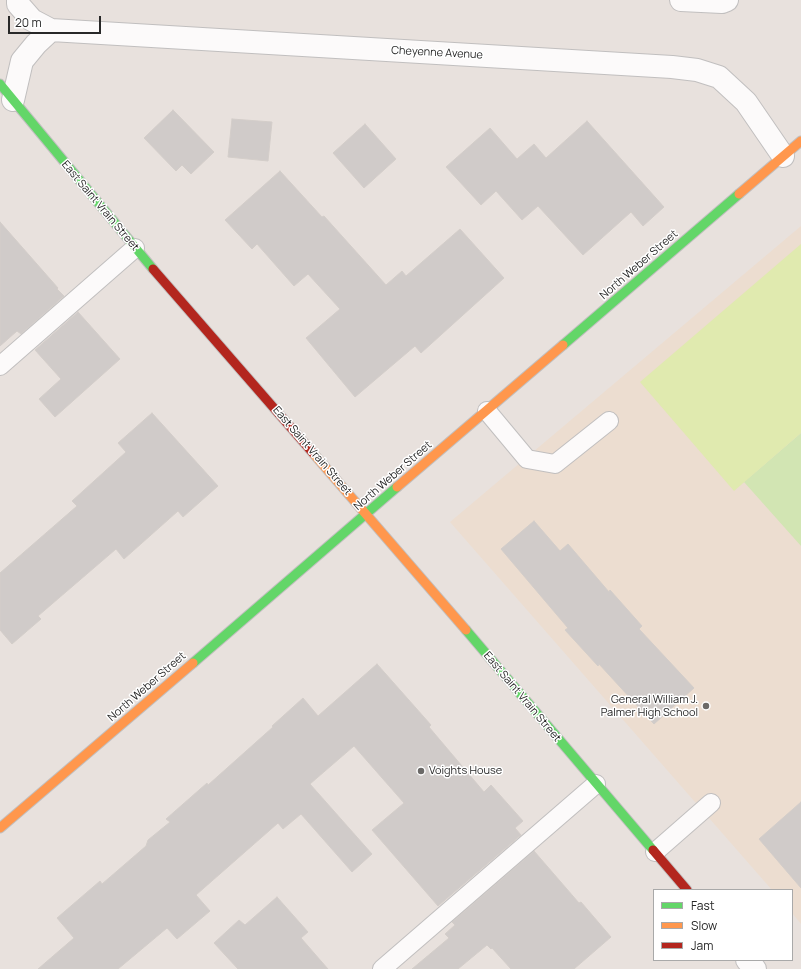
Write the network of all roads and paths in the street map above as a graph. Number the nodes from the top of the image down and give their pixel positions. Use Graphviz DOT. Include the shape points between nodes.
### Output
graph roads {
  1 [pos="18,0"];
  2 [pos="681,0"];
  3 [pos="727,0"];
  4 [pos="51,30"];
  5 [pos="7,92"];
  6 [pos="801,141"];
  7 [pos="783,156"];
  8 [pos="135,248"];
  9 [pos="0,366"];
  10 [pos="487,411"];
  11 [pos="609,421"];
  12 [pos="366,514"];
  13 [pos="596,784"];
  14 [pos="711,803"];
  15 [pos="0,828"];
  16 [pos="655,852"];
  17 [pos="686,889"];
  18 [pos="748,961"];
  19 [pos="382,969"];
  20 [pos="755,969"];
  1 -- 4 [label="street, Cheyenne Avenue" via="18,4 32,20"];
  2 -- 3 [label="street"];
  4 -- 5 [label="street" via="22,61"];
  4 -- 7 [label="street, Cheyenne Avenue" via="697,70 720,77 746,102"];
  5 -- 8 [label="street, East Saint Vrain Street"];
  6 -- 7 [label="street, North Weber Street"];
  7 -- 10 [label="street, North Weber Street"];
  8 -- 9 [label="lane"];
  8 -- 12 [label="street, East Saint Vrain Street"];
  10 -- 11 [label="lane" via="527,459 555,464"];
  10 -- 12 [label="street, North Weber Street"];
  12 -- 13 [label="street, East Saint Vrain Street"];
  12 -- 15 [label="street, North Weber Street"];
  13 -- 16 [label="street, East Saint Vrain Street"];
  13 -- 19 [label="lane"];
  14 -- 16 [label="lane"];
  16 -- 17 [label="street, East Saint Vrain Street"];
  18 -- 20 [label="street"];
}
